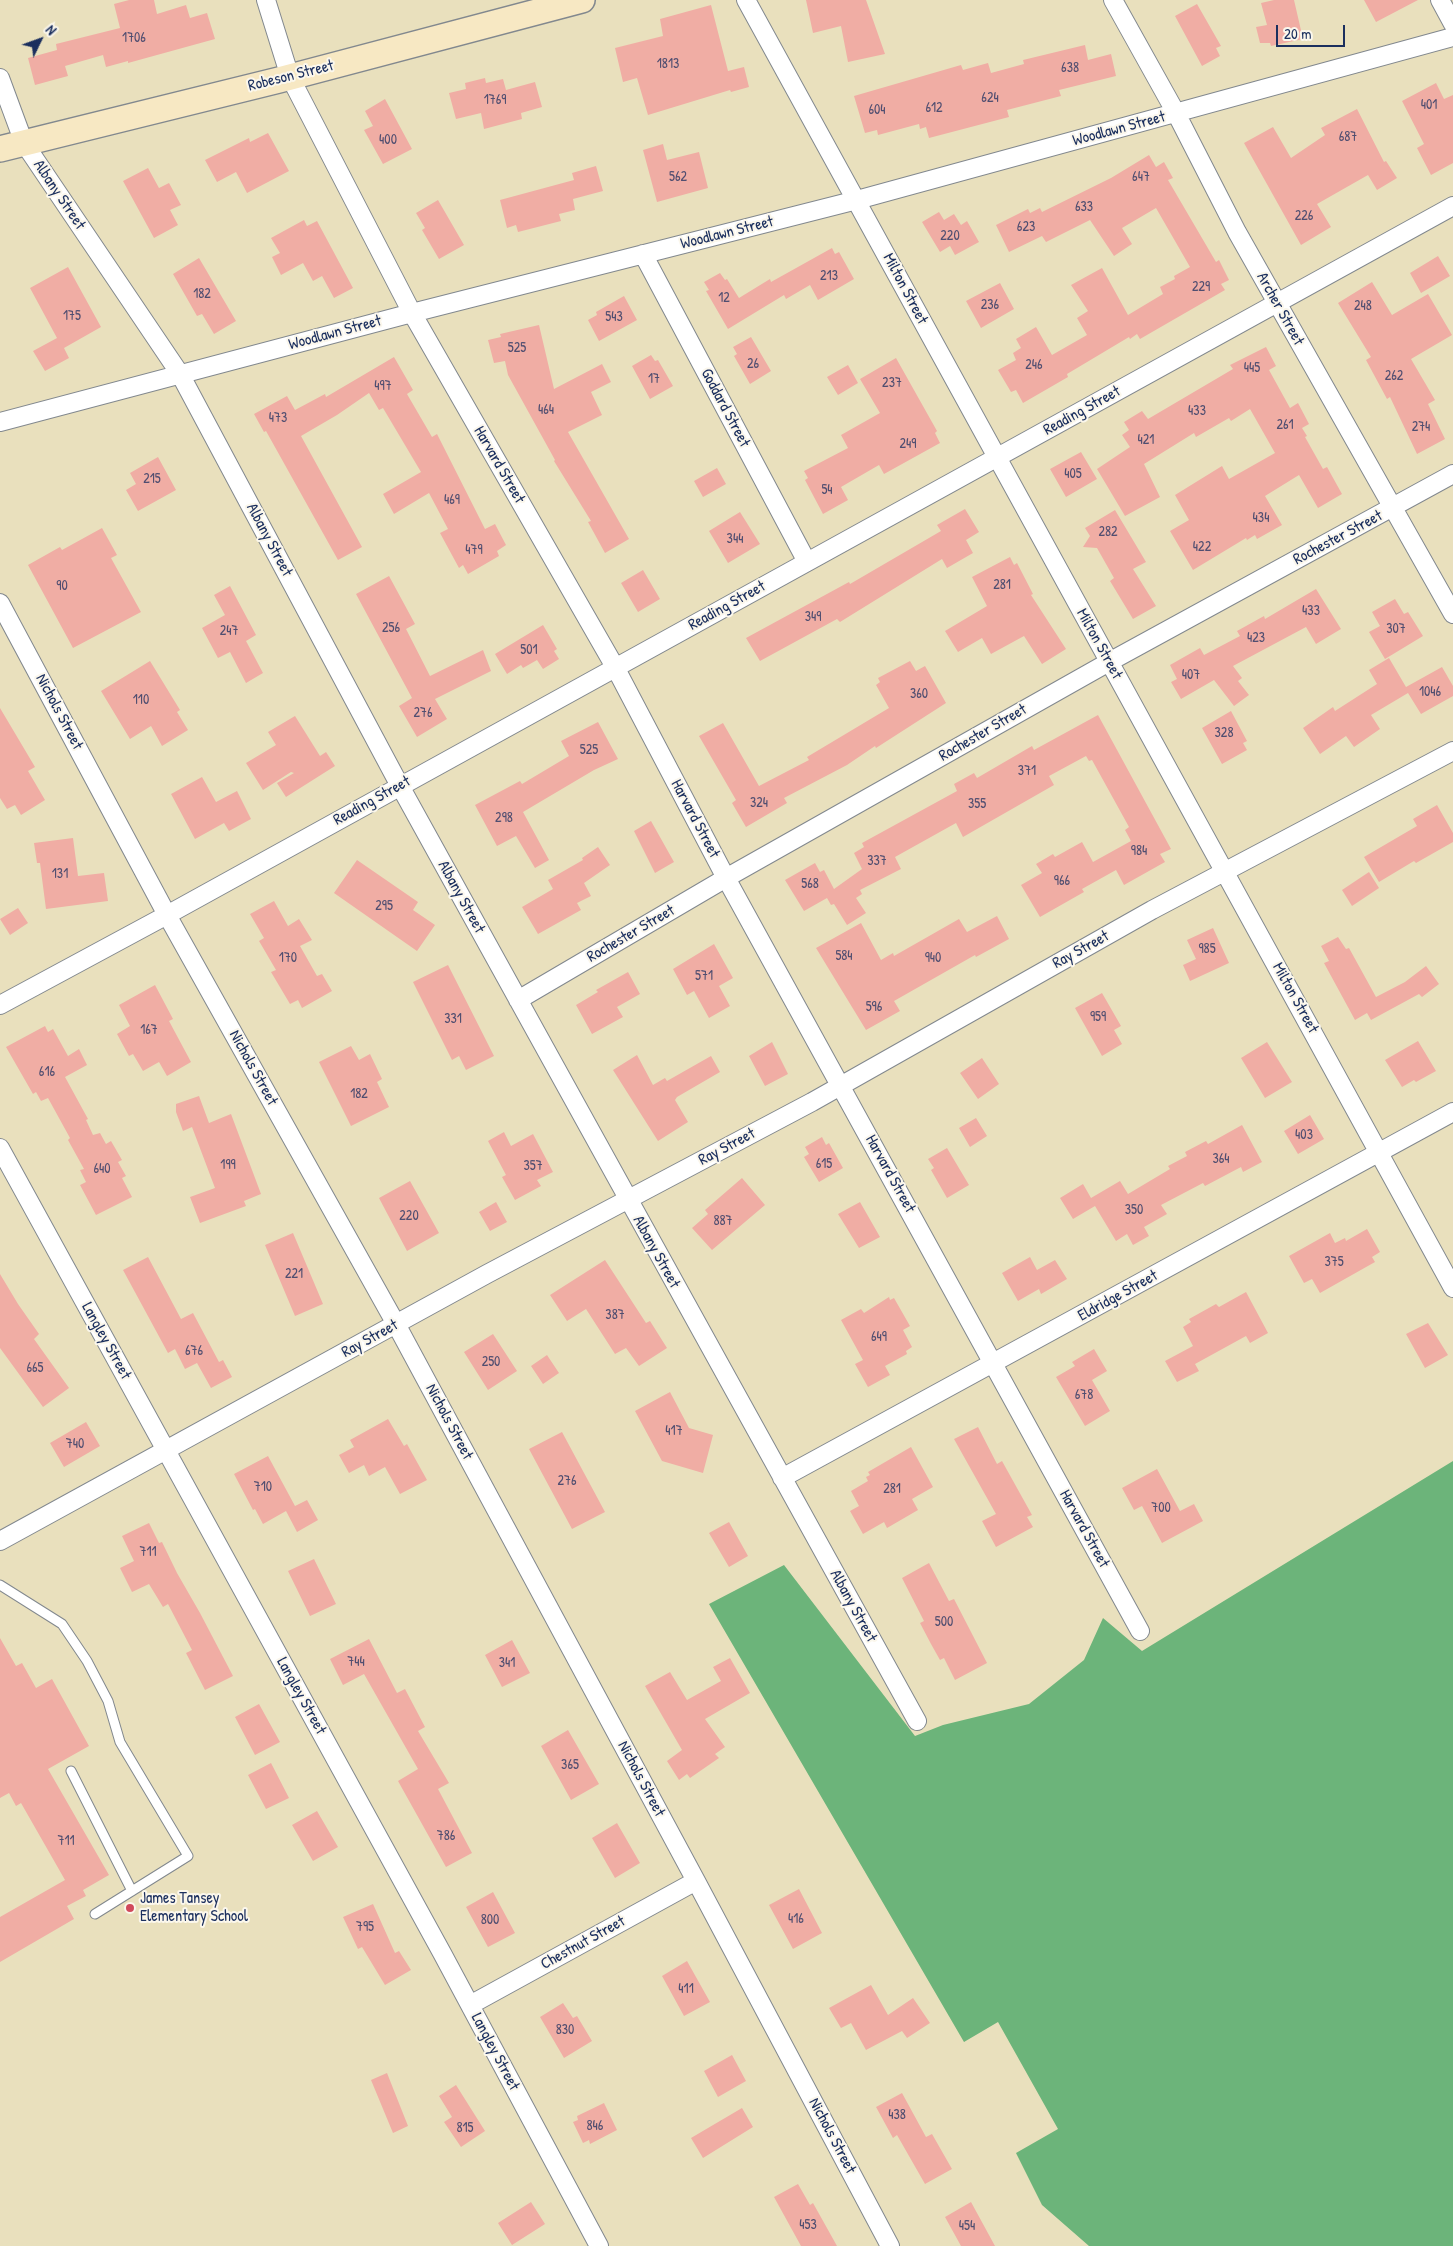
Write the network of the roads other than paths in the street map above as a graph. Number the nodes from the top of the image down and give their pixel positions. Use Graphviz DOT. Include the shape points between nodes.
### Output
graph roads {
  1 [pos="266,0"];
  2 [pos="582,0"];
  3 [pos="746,0"];
  4 [pos="1113,0"];
  5 [pos="1440,0"];
  6 [pos="1453,24"];
  7 [pos="1453,37"];
  8 [pos="290,77"];
  9 [pos="0,78"];
  10 [pos="1176,113"];
  11 [pos="24,143"];
  12 [pos="0,150"];
  13 [pos="857,200"];
  14 [pos="1453,206"];
  15 [pos="643,254"];
  16 [pos="1277,304"];
  17 [pos="412,313"];
  18 [pos="180,374"];
  19 [pos="0,422"];
  20 [pos="996,458"];
  21 [pos="1453,474"];
  22 [pos="1393,508"];
  23 [pos="807,562"];
  24 [pos="0,603"];
  25 [pos="1453,614"];
  26 [pos="1109,662"];
  27 [pos="615,667"];
  28 [pos="1453,752"];
  29 [pos="400,786"];
  30 [pos="1226,871"];
  31 [pos="726,878"];
  32 [pos="167,915"];
  33 [pos="518,1000"];
  34 [pos="0,1005"];
  35 [pos="842,1085"];
  36 [pos="1453,1112"];
  37 [pos="0,1148"];
  38 [pos="1379,1153"];
  39 [pos="628,1200"];
  40 [pos="1453,1288"];
  41 [pos="396,1324"];
  42 [pos="993,1364"];
  43 [pos="166,1451"];
  44 [pos="782,1478"];
  45 [pos="0,1541"];
  46 [pos="0,1585"];
  47 [pos="1140,1632"];
  48 [pos="917,1721"];
  49 [pos="71,1771"];
  50 [pos="696,1881"];
  51 [pos="132,1891"];
  52 [pos="95,1914"];
  53 [pos="470,2004"];
  54 [pos="599,2246"];
  55 [pos="890,2246"];
  1 -- 8 [label="street, Harvard Street"];
  2 -- 8 [label="main road, Robeson Street"];
  3 -- 13 [label="street, Milton Street"];
  4 -- 10 [label="street, Archer Street"];
  5 -- 6 [label="street"];
  7 -- 10 [label="street, Woodlawn Street"];
  8 -- 11 [label="main road, Robeson Street"];
  8 -- 17 [label="street, Harvard Street"];
  9 -- 11 [label="street, Albany Street"];
  10 -- 13 [label="street, Woodlawn Street"];
  10 -- 16 [label="street, Archer Street"];
  11 -- 12 [label="main road, Robeson Street"];
  11 -- 18 [label="street, Albany Street"];
  13 -- 15 [label="street, Woodlawn Street"];
  13 -- 20 [label="street, Milton Street"];
  14 -- 16 [label="street, Reading Street"];
  15 -- 17 [label="street, Woodlawn Street"];
  15 -- 23 [label="street, Goddard Street"];
  16 -- 20 [label="street, Reading Street"];
  16 -- 22 [label="street, Archer Street"];
  17 -- 18 [label="street, Woodlawn Street"];
  17 -- 27 [label="street, Harvard Street"];
  18 -- 19 [label="street, Woodlawn Street"];
  18 -- 29 [label="street, Albany Street"];
  20 -- 23 [label="street, Reading Street"];
  20 -- 26 [label="street, Milton Street"];
  21 -- 22 [label="street, Rochester Street"];
  22 -- 25 [label="street, Archer Street"];
  22 -- 26 [label="street, Rochester Street"];
  23 -- 27 [label="street, Reading Street"];
  24 -- 32 [label="street, Nichols Street"];
  26 -- 30 [label="street, Milton Street"];
  26 -- 31 [label="street, Rochester Street"];
  27 -- 29 [label="street, Reading Street"];
  27 -- 31 [label="street, Harvard Street"];
  28 -- 30 [label="street, Ray Street"];
  29 -- 32 [label="street, Reading Street"];
  29 -- 33 [label="street, Albany Street"];
  30 -- 35 [label="street, Ray Street"];
  30 -- 38 [label="street, Milton Street"];
  31 -- 33 [label="street, Rochester Street"];
  31 -- 35 [label="street, Harvard Street"];
  32 -- 34 [label="street, Reading Street"];
  32 -- 41 [label="street, Nichols Street"];
  33 -- 39 [label="street, Albany Street"];
  35 -- 39 [label="street, Ray Street"];
  35 -- 42 [label="street, Harvard Street"];
  36 -- 38 [label="street, Eldridge Street"];
  37 -- 43 [label="street, Langley Street"];
  38 -- 40 [label="street, Milton Street"];
  38 -- 42 [label="street, Eldridge Street"];
  39 -- 41 [label="street, Ray Street"];
  39 -- 44 [label="street, Albany Street"];
  41 -- 43 [label="street, Ray Street"];
  41 -- 50 [label="street, Nichols Street"];
  42 -- 44 [label="street, Eldridge Street"];
  42 -- 47 [label="street, Harvard Street"];
  43 -- 45 [label="street, Ray Street"];
  43 -- 53 [label="street, Langley Street"];
  44 -- 48 [label="street, Albany Street"];
  46 -- 51 [label="lane" via="62,1624 67,1631 108,1701 120,1742 188,1856"];
  49 -- 51 [label="lane"];
  50 -- 53 [label="street, Chestnut Street"];
  50 -- 55 [label="street, Nichols Street"];
  51 -- 52 [label="lane"];
  53 -- 54 [label="street, Langley Street"];
}
